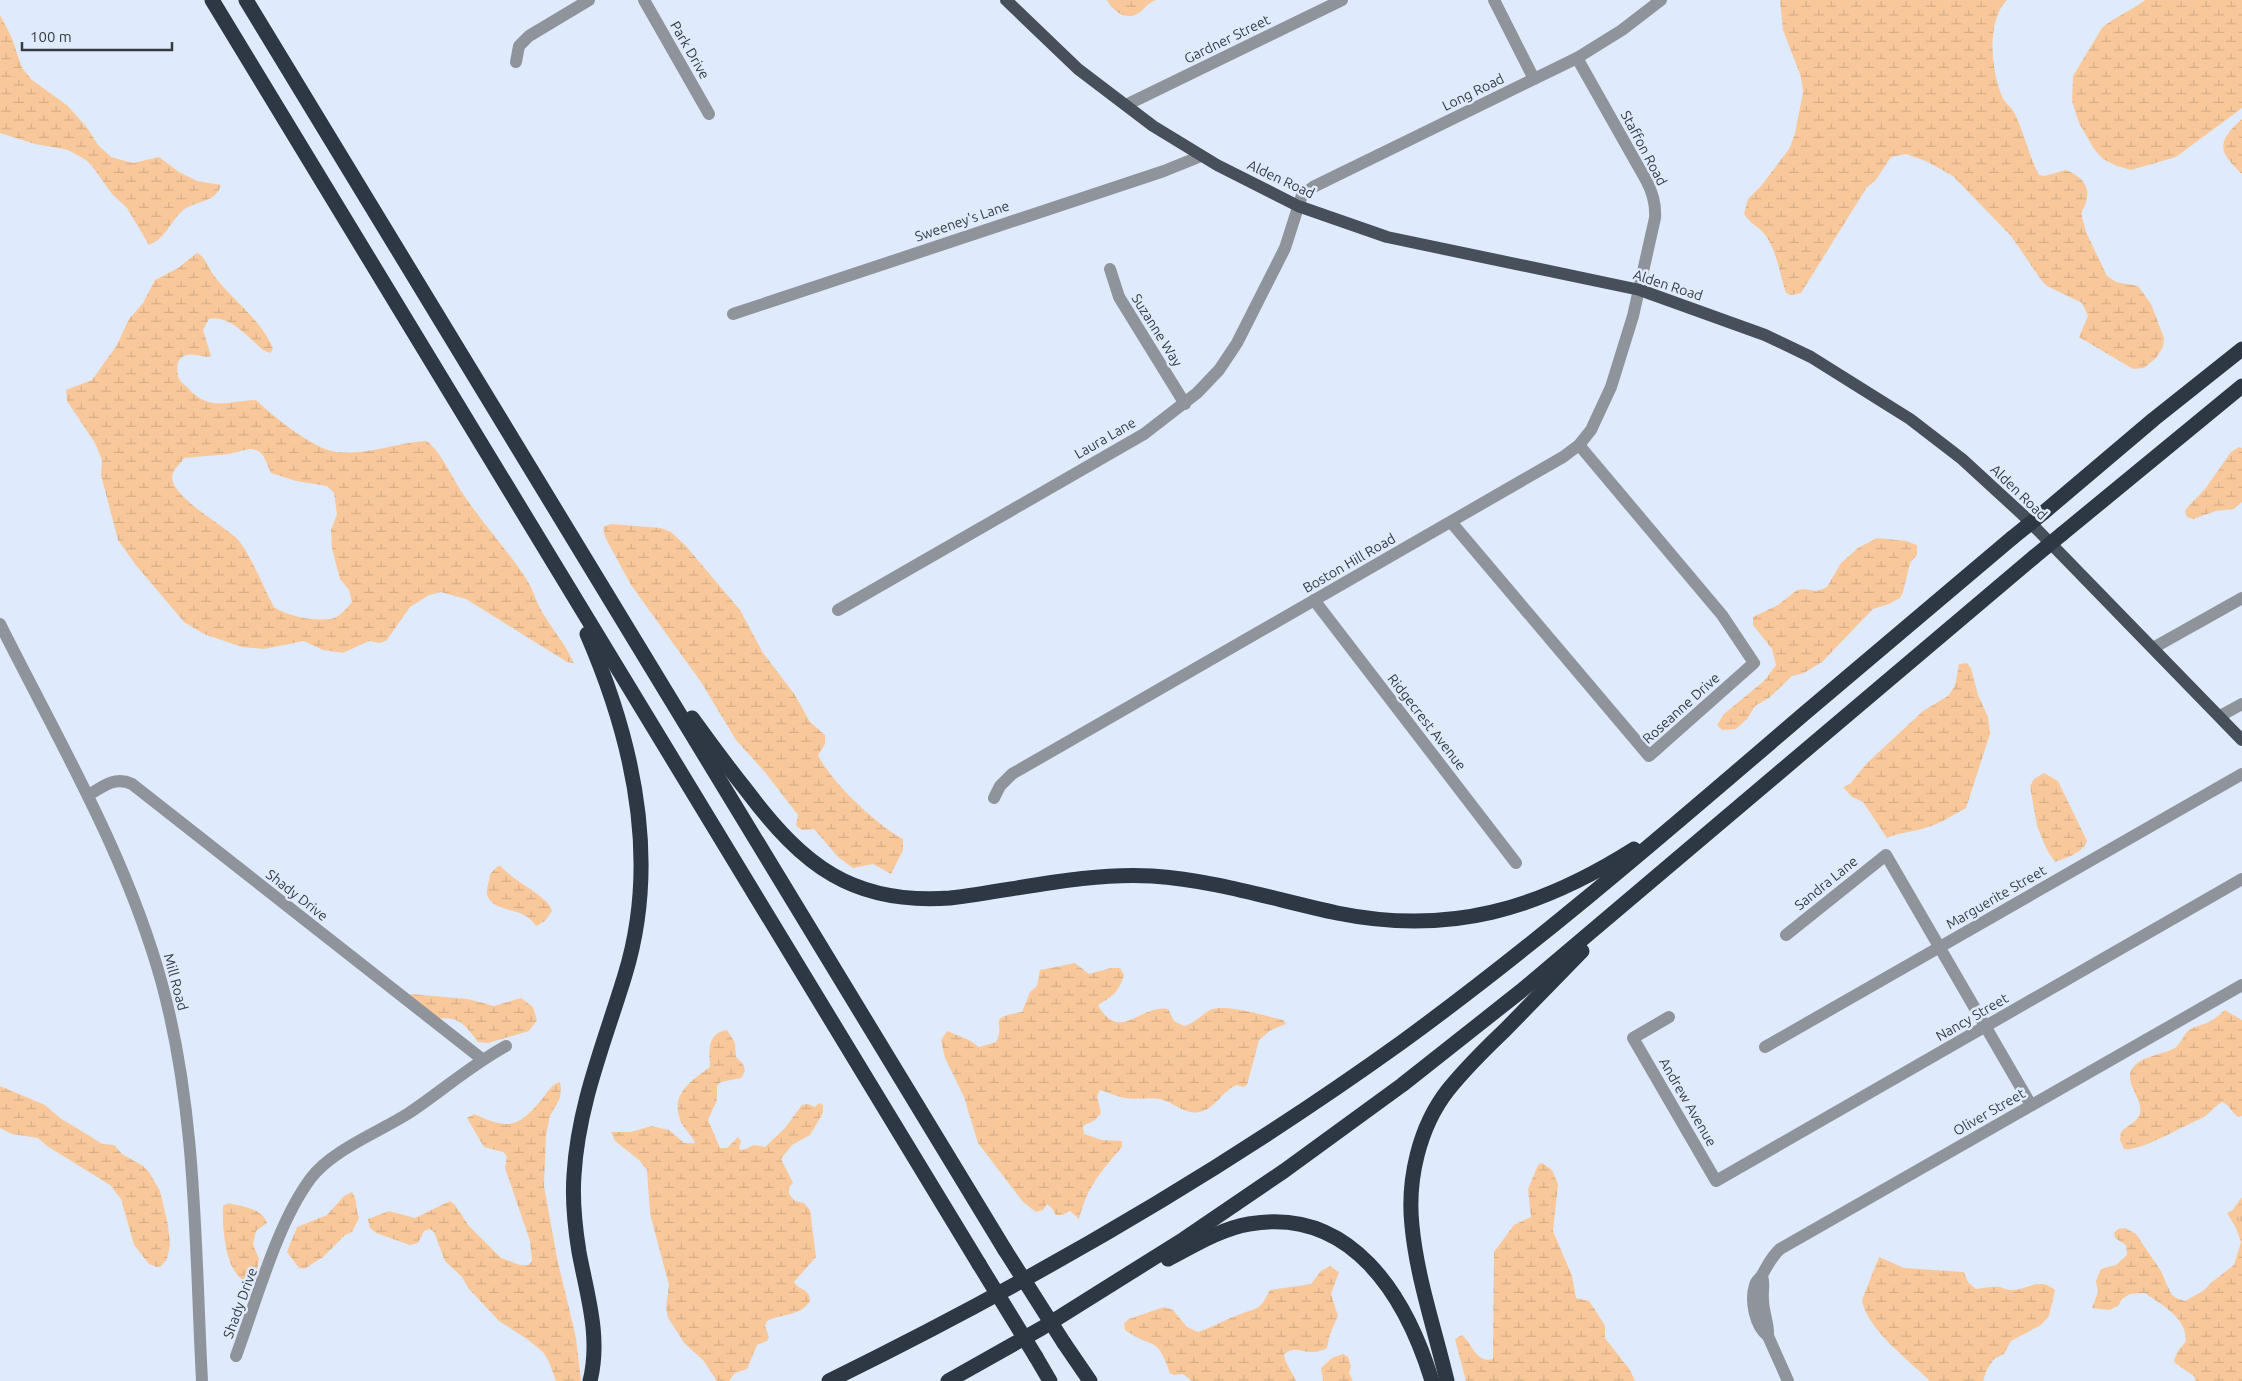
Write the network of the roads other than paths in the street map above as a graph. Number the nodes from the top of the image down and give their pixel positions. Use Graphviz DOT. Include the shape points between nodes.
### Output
graph roads {
  1 [pos="212,0"];
  2 [pos="246,0"];
  3 [pos="589,0"];
  4 [pos="644,0"];
  5 [pos="1006,0"];
  6 [pos="1342,0"];
  7 [pos="1494,0"];
  8 [pos="1661,0"];
  9 [pos="1576,58"];
  10 [pos="516,62"];
  11 [pos="1534,79"];
  12 [pos="1126,105"];
  13 [pos="709,114"];
  14 [pos="1201,156"];
  15 [pos="1298,206"];
  16 [pos="1110,269"];
  17 [pos="1640,290"];
  18 [pos="732,314"];
  19 [pos="2242,349"];
  20 [pos="2242,386"];
  21 [pos="1185,404"];
  22 [pos="1579,445"];
  23 [pos="1451,522"];
  24 [pos="566,584"];
  25 [pos="2242,598"];
  26 [pos="1314,600"];
  27 [pos="838,610"];
  28 [pos="0,624"];
  29 [pos="2153,648"];
  30 [pos="642,652"];
  31 [pos="2242,704"];
  32 [pos="2220,716"];
  33 [pos="2242,740"];
  34 [pos="2242,774"];
  35 [pos="89,795"];
  36 [pos="994,798"];
  37 [pos="1684,818"];
  38 [pos="1516,863"];
  39 [pos="2242,879"];
  40 [pos="1633,898"];
  41 [pos="1786,935"];
  42 [pos="1940,947"];
  43 [pos="2242,985"];
  44 [pos="1669,1017"];
  45 [pos="1985,1026"];
  46 [pos="506,1046"];
  47 [pos="1765,1047"];
  48 [pos="482,1059"];
  49 [pos="2031,1105"];
  50 [pos="1716,1180"];
  51 [pos="1076,1306"];
  52 [pos="236,1356"];
  53 [pos="202,1381"];
  54 [pos="590,1381"];
  55 [pos="829,1381"];
  56 [pos="948,1381"];
  57 [pos="1050,1381"];
  58 [pos="1090,1381"];
  59 [pos="1432,1381"];
  60 [pos="1448,1381"];
  61 [pos="1788,1381"];
  1 -- 24 [label="highway"];
  2 -- 30 [label="highway"];
  3 -- 10 [label="street" via="529,36 519,46"];
  4 -- 13 [label="street, Park Drive"];
  5 -- 12 [label="main road, Alden Road" via="1078,69"];
  6 -- 12 [label="street, Gardner Street"];
  7 -- 11 [label="street"];
  8 -- 9 [label="street, Long Road" via="1622,30"];
  9 -- 11 [label="street, Long Road"];
  9 -- 17 [label="street, Staffon Road" via="1654,199 1655,218"];
  11 -- 15 [label="street, Long Road" via="1313,187 1302,195"];
  12 -- 14 [label="main road, Alden Road"];
  14 -- 15 [label="main road, Alden Road"];
  14 -- 18 [label="street, Sweeney's Lane"];
  15 -- 17 [label="main road, Alden Road" via="1405,242"];
  15 -- 21 [label="street, Laura Lane" via="1285,248 1237,343 1219,370"];
  16 -- 21 [label="street, Suzanne Way" via="1119,297"];
  17 -- 22 [label="street, Boston Hill Road" via="1610,387 1592,430"];
  17 -- 29 [label="main road, Alden Road" via="1773,339 1832,370 1910,419 1949,448 2009,502"];
  19 -- 37 [label="highway, bridge" via="2012,538"];
  20 -- 40 [label="highway, bridge" via="2034,557"];
  21 -- 27 [label="street, Laura Lane" via="1144,434"];
  22 -- 23 [label="street, Boston Hill Road"];
  22 -- 23 [label="street, Roseanne Drive" via="1722,615 1754,663 1649,756"];
  23 -- 26 [label="street, Boston Hill Road"];
  24 -- 54 [label="highway" via="603,671 623,732 638,811 641,862 639,907 632,950 587,1092 574,1161 576,1233 594,1329"];
  24 -- 57 [label="highway, bridge"];
  25 -- 29 [label="street"];
  26 -- 36 [label="street, Boston Hill Road" via="1012,774"];
  26 -- 38 [label="street, Ridgecrest Avenue"];
  28 -- 35 [label="street, Mill Road"];
  29 -- 32 [label="main road, Alden Road"];
  30 -- 37 [label="highway" via="784,837 808,859 836,876 866,890 897,897 932,900 1092,878 1151,876 1207,884 1373,919 1446,921 1494,913 1561,890 1609,865"];
  30 -- 58 [label="highway, bridge" via="1005,1250"];
  31 -- 32 [label="street"];
  32 -- 33 [label="main road, Alden Road"];
  34 -- 42 [label="street, Marguerite Street"];
  35 -- 48 [label="street, Shady Drive" via="114,781 132,784"];
  35 -- 53 [label="street, Mill Road" via="144,925 174,1034 192,1178"];
  37 -- 55 [label="highway" via="1499,968 1398,1045 1286,1122 1155,1206 1044,1270"];
  39 -- 45 [label="street, Nancy Street"];
  40 -- 51 [label="highway" via="1493,1014 1368,1111 1234,1206"];
  40 -- 60 [label="highway" via="1468,1067 1447,1092 1424,1134 1412,1180 1411,1225"];
  41 -- 42 [label="street, Sandra Lane" via="1886,855"];
  42 -- 45 [label="street"];
  42 -- 47 [label="street, Marguerite Street"];
  43 -- 49 [label="street, Oliver Street"];
  44 -- 50 [label="street, Andrew Avenue" via="1633,1038"];
  45 -- 49 [label="street"];
  45 -- 50 [label="street, Nancy Street"];
  46 -- 48 [label="street, Shady Drive"];
  48 -- 52 [label="street, Shady Drive" via="421,1105 344,1151 315,1173 281,1234"];
  49 -- 61 [label="street, Oliver Street" via="1786,1245 1771,1259 1756,1282 1754,1307 1761,1330 1768,1336"];
  51 -- 56 [label="highway"];
  51 -- 59 [label="highway" via="1226,1231 1248,1224 1296,1223 1343,1241 1376,1271 1407,1316"];
}
